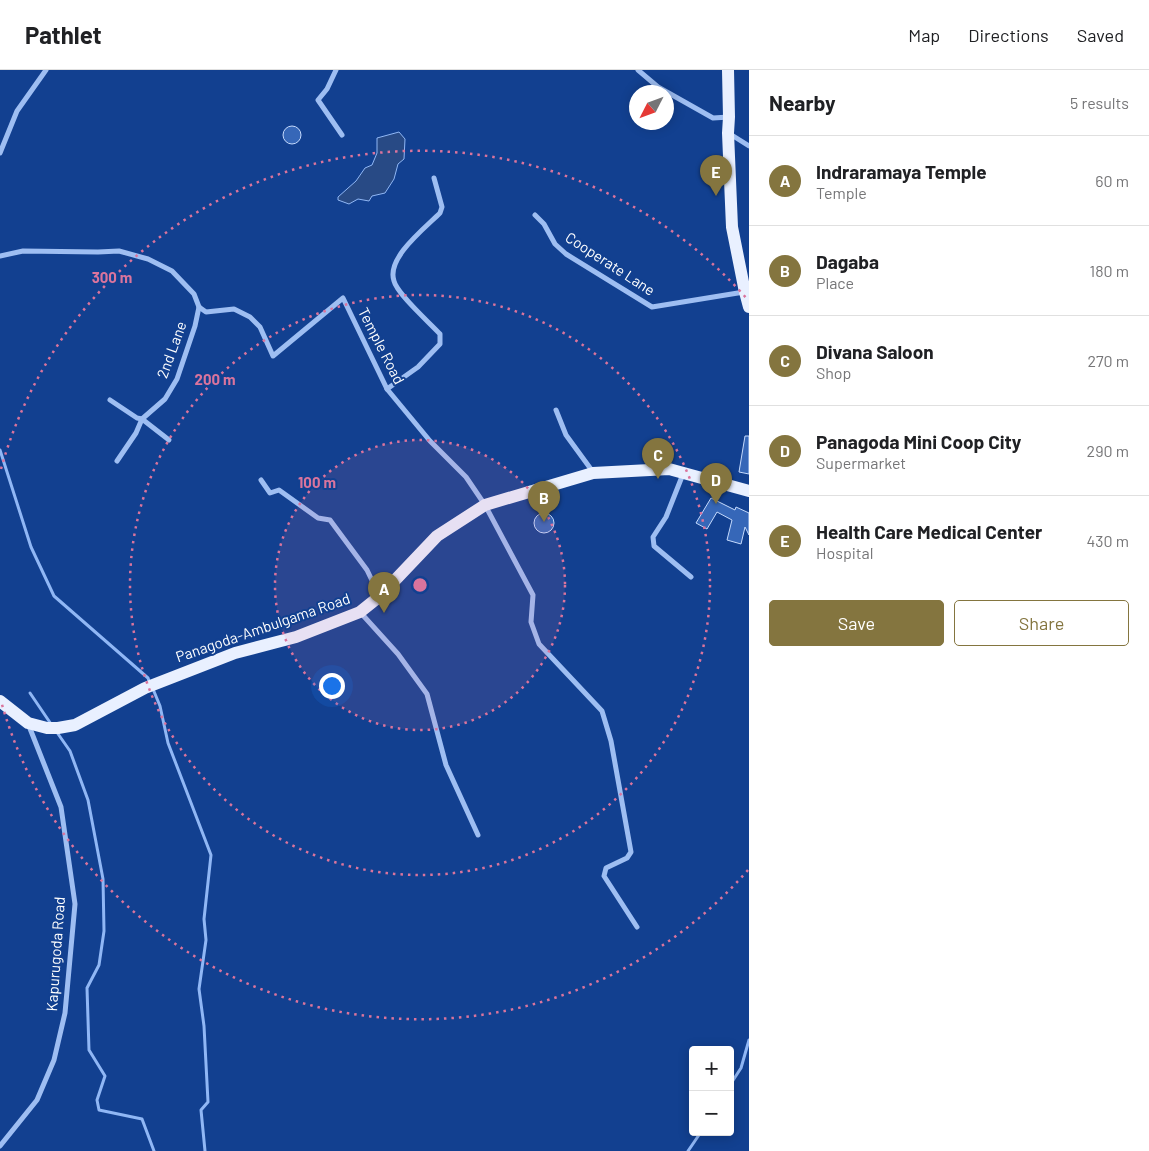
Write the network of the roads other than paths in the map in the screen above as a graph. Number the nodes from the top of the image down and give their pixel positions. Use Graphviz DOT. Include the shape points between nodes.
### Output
graph roads {
  1 [pos="46,70"];
  2 [pos="336,70"];
  3 [pos="638,70"];
  4 [pos="728,70"];
  5 [pos="729,117"];
  6 [pos="728,133"];
  7 [pos="342,135"];
  8 [pos="749,146"];
  9 [pos="0,153"];
  10 [pos="434,178"];
  11 [pos="535,215"];
  12 [pos="0,256"];
  13 [pos="745,292"];
  14 [pos="199,307"];
  15 [pos="749,308"];
  16 [pos="387,389"];
  17 [pos="110,400"];
  18 [pos="556,410"];
  19 [pos="142,419"];
  20 [pos="169,440"];
  21 [pos="117,460"];
  22 [pos="593,472"];
  23 [pos="683,473"];
  24 [pos="261,480"];
  25 [pos="749,491"];
  26 [pos="486,506"];
  27 [pos="691,577"];
  28 [pos="380,596"];
  29 [pos="360,612"];
  30 [pos="0,701"];
  31 [pos="28,723"];
  32 [pos="478,835"];
  33 [pos="637,927"];
  34 [pos="0,1146"];
  1 -- 9 [label="street" via="17,111"];
  2 -- 7 [label="street" via="318,100"];
  3 -- 5 [label="street" via="658,87 713,118"];
  4 -- 5 [label="main road"];
  5 -- 6 [label="main road"];
  6 -- 8 [label="street"];
  6 -- 13 [label="main road" via="732,228"];
  10 -- 16 [label="street" via="442,207 440,214 402,250 394,266 393,281 440,334 440,344 418,367"];
  11 -- 13 [label="street, Cooperate Lane" via="566,254 652,306"];
  12 -- 14 [label="street" via="23,251 119,251 148,259 172,272 194,294"];
  13 -- 15 [label="main road"];
  14 -- 16 [label="street, Temple Road" via="206,312 234,309 250,318 260,327 273,356 343,298"];
  14 -- 19 [label="street, 2nd Lane" via="177,379 165,399"];
  16 -- 26 [label="street, Temple Road" via="430,441 466,477"];
  17 -- 19 [label="street"];
  18 -- 22 [label="street" via="566,435"];
  19 -- 20 [label="street"];
  19 -- 21 [label="street"];
  22 -- 23 [label="main road, Panagoda-Ambulgama Road" via="669,469"];
  22 -- 26 [label="main road, Panagoda-Ambulgama Road"];
  23 -- 25 [label="main road, Panagoda-Ambulgama Road"];
  23 -- 27 [label="street" via="666,517 653,538 654,546"];
  24 -- 28 [label="street" via="270,493 279,490 318,518 330,520 367,570"];
  26 -- 28 [label="main road, Panagoda-Ambulgama Road" via="438,536"];
  26 -- 33 [label="street, Temple Road" via="533,595 531,622 539,644 602,711 611,741 631,852 628,858 606,868 604,876"];
  28 -- 29 [label="main road, Panagoda-Ambulgama Road"];
  29 -- 31 [label="main road, Panagoda-Ambulgama Road" via="296,637 235,653 144,688 75,725 52,728"];
  29 -- 32 [label="street" via="428,694 446,765"];
  30 -- 31 [label="main road, Panagoda-Ambulgama Road"];
  31 -- 34 [label="street, Kapurugoda Road" via="61,807 75,904 65,1013 54,1060 37,1100"];
}
